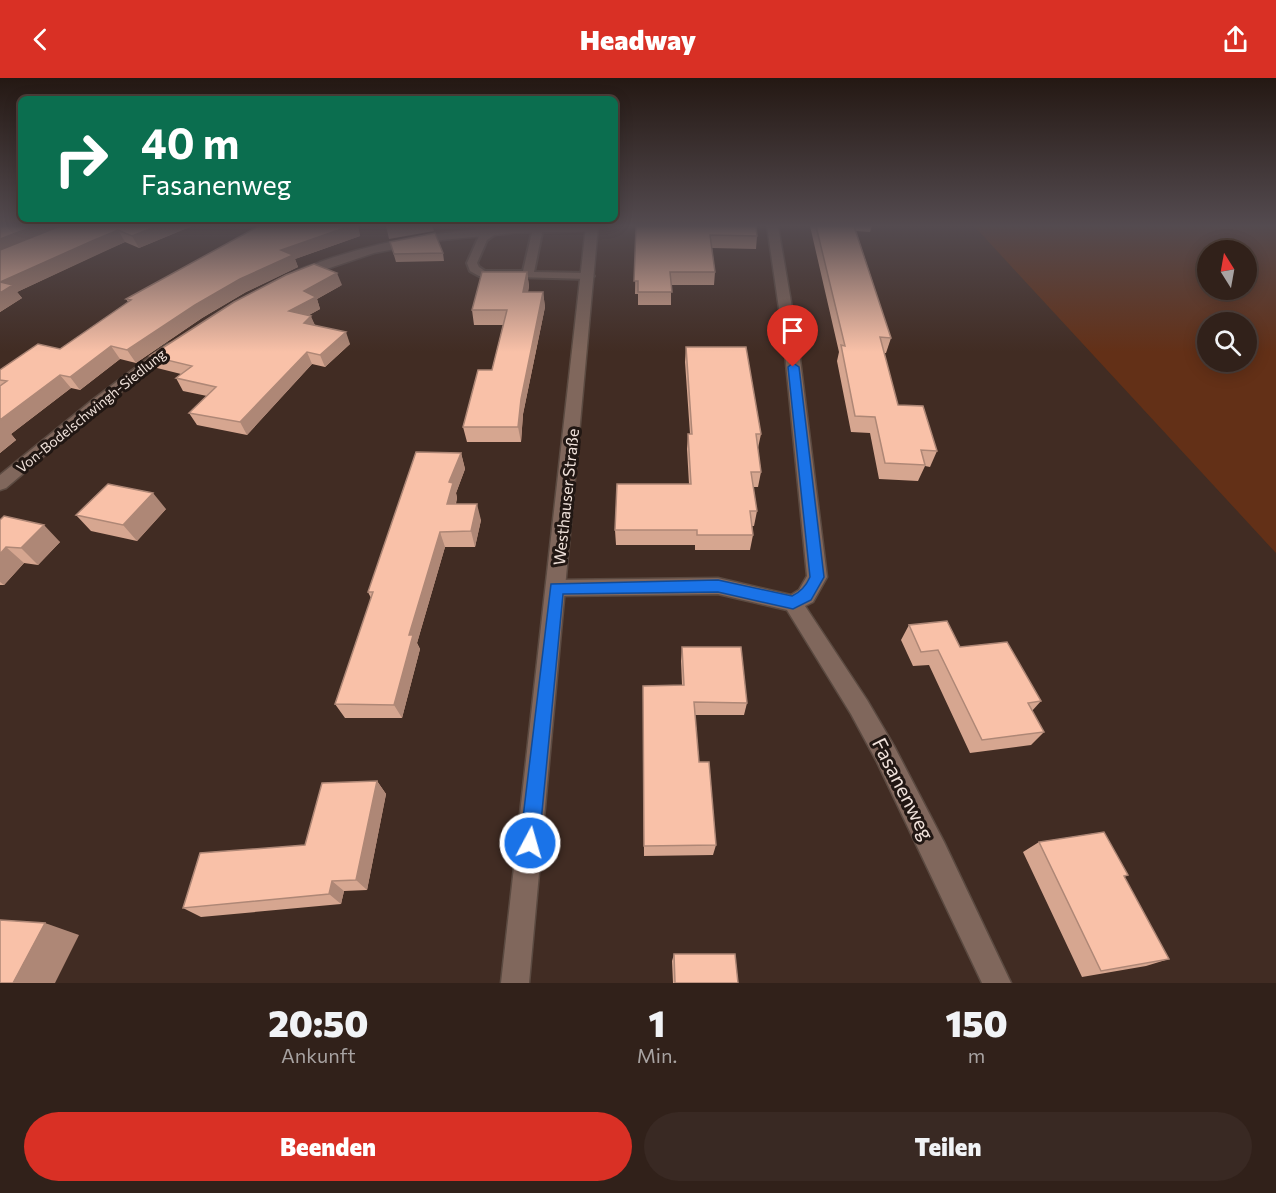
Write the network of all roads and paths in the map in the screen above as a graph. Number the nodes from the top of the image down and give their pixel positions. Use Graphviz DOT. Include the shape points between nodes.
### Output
graph roads {
  1 [pos="314,268"];
  2 [pos="474,268"];
  3 [pos="529,268"];
  4 [pos="589,268"];
  5 [pos="779,268"];
  6 [pos="528,274"];
  7 [pos="588,276"];
  8 [pos="281,282"];
  9 [pos="182,340"];
  10 [pos="0,484"];
  11 [pos="556,588"];
  12 [pos="793,603"];
  13 [pos="515,983"];
  14 [pos="997,983"];
  1 -- 8 [label="street"];
  2 -- 6 [label="lane" via="483,274"];
  3 -- 6 [label="lane"];
  4 -- 7 [label="street, Westhauser Straße"];
  5 -- 12 [label="street" via="817,577 806,596"];
  6 -- 7 [label="lane"];
  7 -- 11 [label="street, Westhauser Straße"];
  9 -- 10 [label="street, Von-Bodelschwingh-Siedlung" via="100,401"];
  11 -- 12 [label="street" via="718,586"];
  11 -- 13 [label="street, Westhauser Straße"];
  12 -- 14 [label="street, Fasanenweg" via="867,720"];
}
